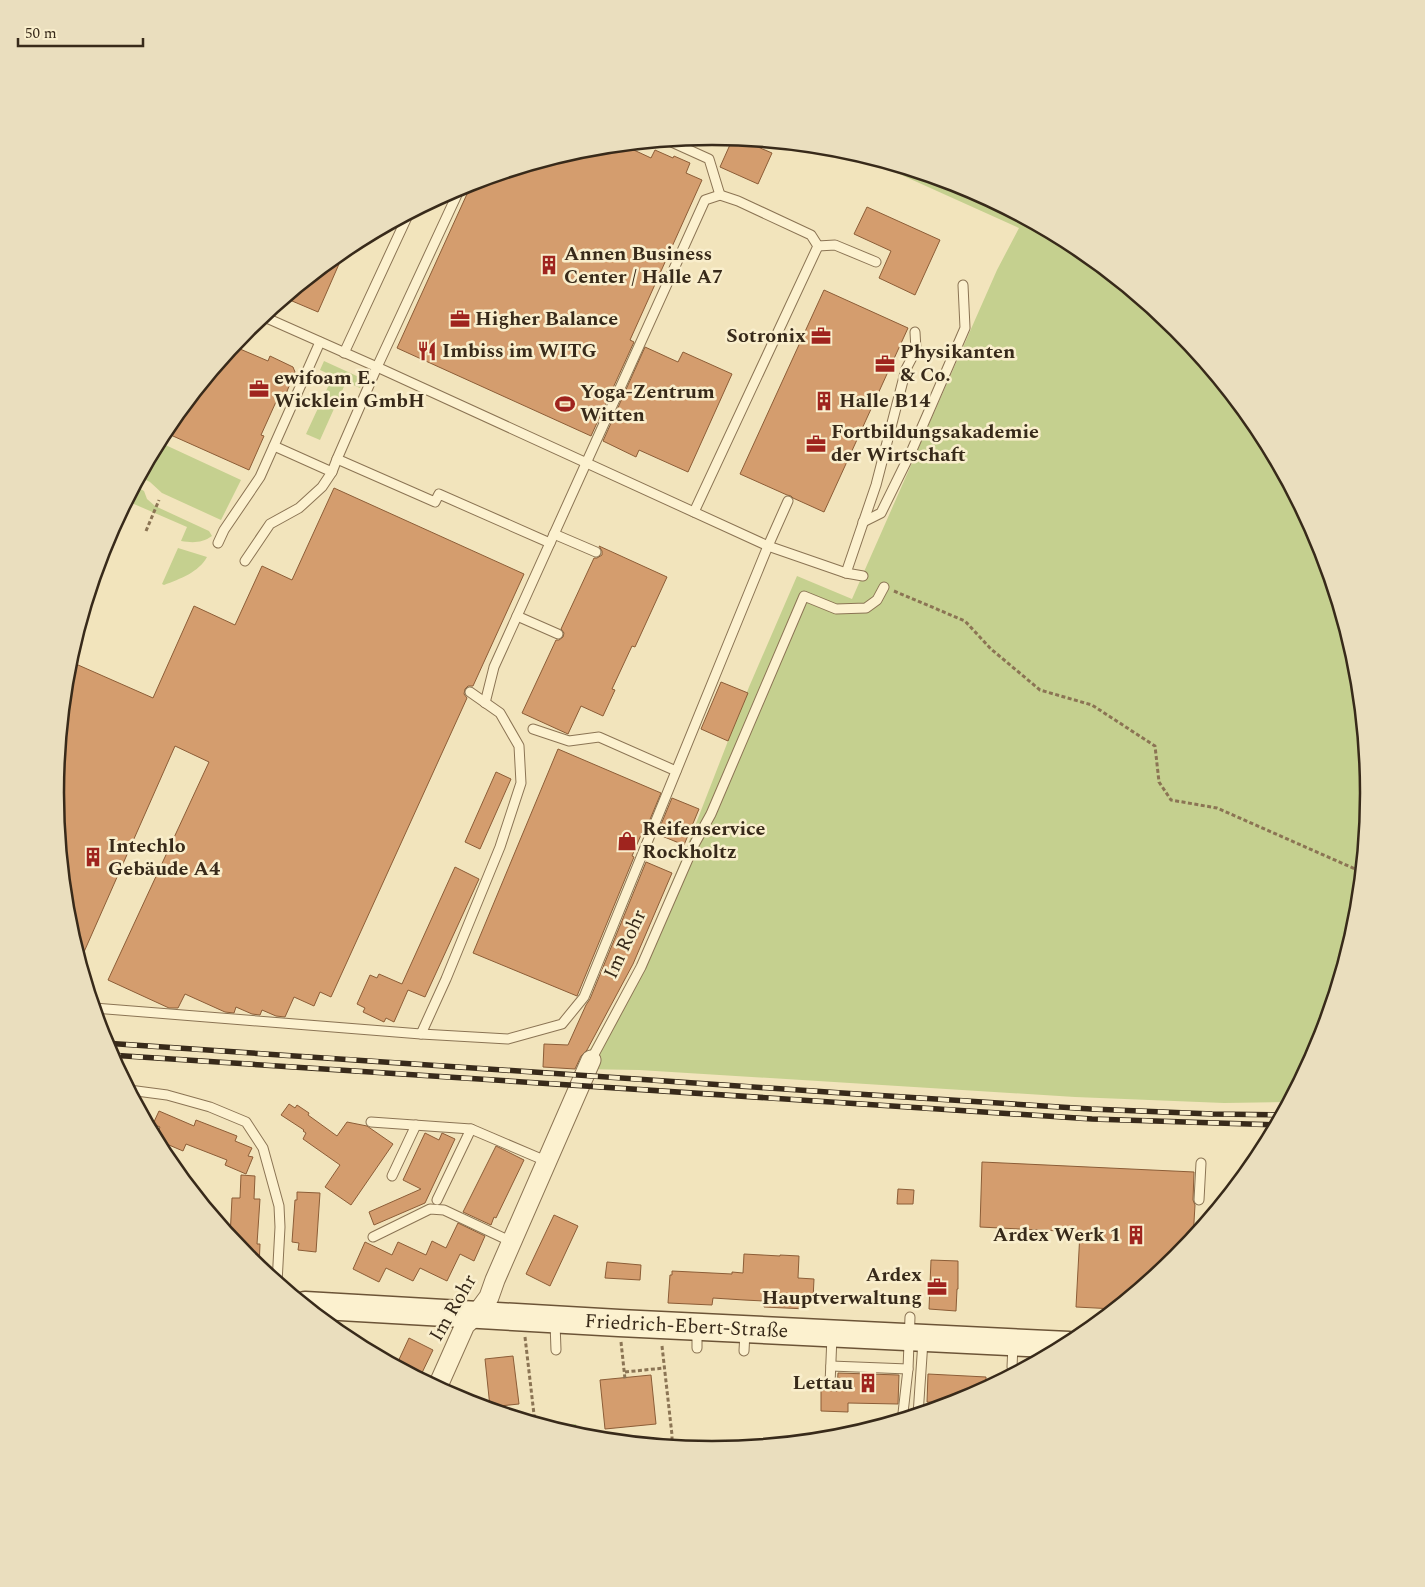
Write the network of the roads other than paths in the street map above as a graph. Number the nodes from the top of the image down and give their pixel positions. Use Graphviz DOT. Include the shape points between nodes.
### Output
graph roads {
  1 [pos="680,146"];
  2 [pos="720,195"];
  3 [pos="455,198"];
  4 [pos="403,224"];
  5 [pos="818,246"];
  6 [pos="876,262"];
  7 [pos="963,284"];
  8 [pos="270,320"];
  9 [pos="914,332"];
  10 [pos="320,342"];
  11 [pos="344,353"];
  12 [pos="377,367"];
  13 [pos="274,446"];
  14 [pos="337,459"];
  15 [pos="586,463"];
  16 [pos="332,472"];
  17 [pos="788,501"];
  18 [pos="694,512"];
  19 [pos="864,522"];
  20 [pos="554,534"];
  21 [pos="218,543"];
  22 [pos="550,543"];
  23 [pos="768,546"];
  24 [pos="596,552"];
  25 [pos="245,561"];
  26 [pos="846,573"];
  27 [pos="863,576"];
  28 [pos="884,587"];
  29 [pos="517,616"];
  30 [pos="558,634"];
  31 [pos="470,692"];
  32 [pos="485,703"];
  33 [pos="533,729"];
  34 [pos="676,772"];
  35 [pos="100,1009"];
  36 [pos="422,1034"];
  37 [pos="591,1060"];
  38 [pos="137,1091"];
  39 [pos="371,1122"];
  40 [pos="416,1125"];
  41 [pos="471,1129"];
  42 [pos="546,1161"];
  43 [pos="1201,1163"];
  44 [pos="392,1176"];
  45 [pos="437,1200"];
  46 [pos="1199,1200"];
  47 [pos="373,1237"];
  48 [pos="512,1242"];
  49 [pos="277,1274"];
  50 [pos="315,1306"];
  51 [pos="475,1316"];
  52 [pos="555,1320"];
  53 [pos="914,1331"];
  54 [pos="832,1334"];
  55 [pos="1047,1349"];
  56 [pos="556,1350"];
  57 [pos="830,1366"];
  58 [pos="908,1369"];
  59 [pos="440,1382"];
  60 [pos="830,1384"];
  61 [pos="918,1409"];
  62 [pos="903,1414"];
  1 -- 2 [label="lane" via="709,159"];
  2 -- 5 [label="lane" via="810,235"];
  2 -- 15 [label="lane" via="705,200"];
  3 -- 12 [label="lane"];
  4 -- 11 [label="lane"];
  5 -- 6 [label="lane" via="835,245"];
  5 -- 18 [label="lane"];
  7 -- 19 [label="lane" via="965,328 881,513"];
  8 -- 10 [label="lane"];
  9 -- 19 [label="lane" via="916,350 906,369"];
  10 -- 11 [label="lane"];
  10 -- 13 [label="lane"];
  11 -- 12 [label="lane"];
  12 -- 14 [label="lane"];
  12 -- 15 [label="lane"];
  13 -- 16 [label="lane"];
  13 -- 21 [label="lane" via="260,477"];
  14 -- 16 [label="lane"];
  14 -- 22 [label="lane" via="435,502 439,494"];
  15 -- 18 [label="lane"];
  15 -- 20 [label="lane"];
  16 -- 25 [label="lane" via="322,487 299,508 270,524"];
  17 -- 23 [label="lane, Im Rohr"];
  18 -- 23 [label="lane"];
  19 -- 26 [label="lane"];
  20 -- 22 [label="lane"];
  20 -- 24 [label="lane"];
  22 -- 29 [label="lane"];
  23 -- 26 [label="lane"];
  23 -- 34 [label="lane, Im Rohr"];
  26 -- 27 [label="lane"];
  28 -- 37 [label="lane, Im Rohr" via="877,600 866,608 836,609 804,596 641,968"];
  29 -- 30 [label="lane"];
  29 -- 32 [label="lane" via="494,667"];
  31 -- 32 [label="lane"];
  32 -- 36 [label="lane" via="500,713 519,746 521,783 500,847"];
  33 -- 34 [label="lane" via="569,741 599,737"];
  34 -- 36 [label="lane, Im Rohr" via="584,996 562,1024 508,1039"];
  35 -- 36 [label="lane, Im Rohr"];
  37 -- 42 [label="street, Im Rohr"];
  38 -- 49 [label="lane" via="167,1095 210,1107 246,1122 263,1148 279,1206"];
  39 -- 40 [label="lane"];
  40 -- 41 [label="lane"];
  40 -- 44 [label="lane"];
  41 -- 42 [label="lane"];
  41 -- 45 [label="lane"];
  42 -- 48 [label="street, Im Rohr"];
  43 -- 46 [label="lane"];
  47 -- 48 [label="lane" via="430,1208 437,1208"];
  48 -- 51 [label="street, Im Rohr" via="489,1297"];
  50 -- 51 [label="street, Friedrich-Ebert-Straße"];
  51 -- 52 [label="street, Friedrich-Ebert-Straße"];
  51 -- 59 [label="street, Im Rohr" via="465,1325"];
  52 -- 54 [label="street, Friedrich-Ebert-Straße" via="660,1325 697,1338 745,1340"];
  52 -- 56 [label="lane"];
  53 -- 54 [label="street, Friedrich-Ebert-Straße"];
  53 -- 55 [label="street, Friedrich-Ebert-Straße" via="1013,1355"];
  53 -- 58 [label="lane"];
  53 -- 61 [label="lane"];
  54 -- 57 [label="lane"];
  57 -- 58 [label="lane"];
  57 -- 60 [label="lane"];
  58 -- 62 [label="lane"];
}
